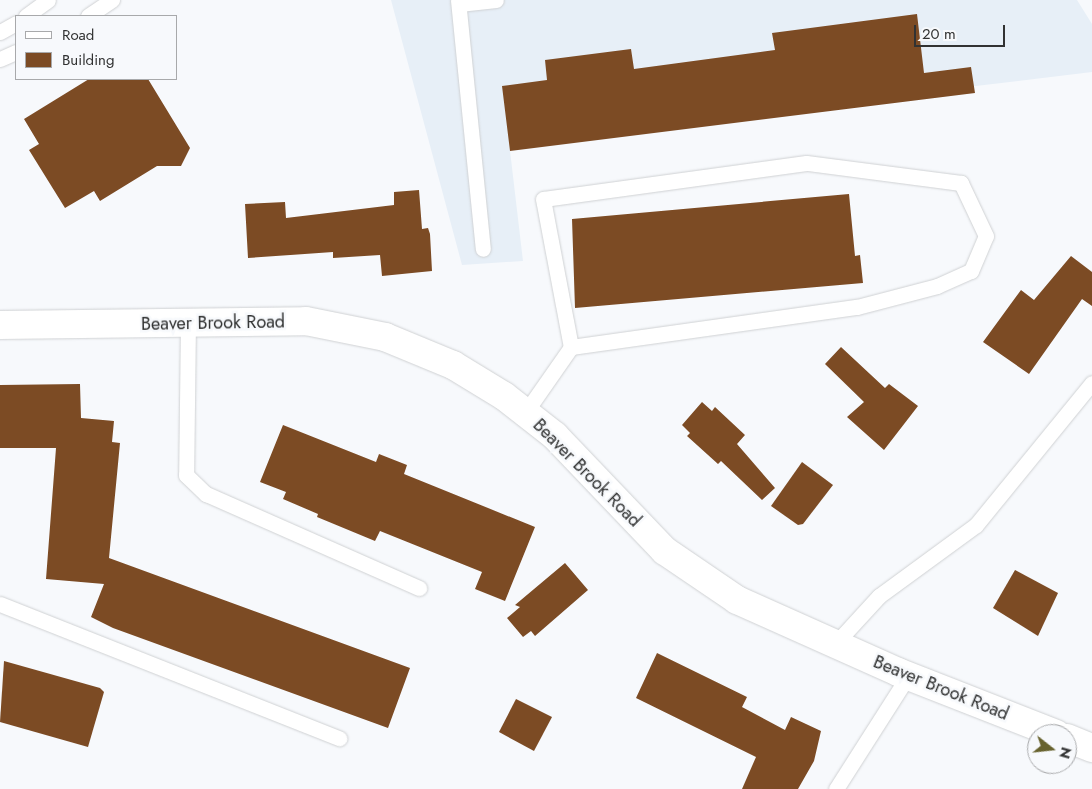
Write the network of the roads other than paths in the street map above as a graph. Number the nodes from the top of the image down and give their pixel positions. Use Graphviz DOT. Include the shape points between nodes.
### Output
graph roads {
  1 [pos="48,0"];
  2 [pos="112,0"];
  3 [pos="496,0"];
  4 [pos="458,2"];
  5 [pos="27,15"];
  6 [pos="90,15"];
  7 [pos="15,24"];
  8 [pos="0,32"];
  9 [pos="15,52"];
  10 [pos="0,59"];
  11 [pos="483,249"];
  12 [pos="188,322"];
  13 [pos="0,325"];
  14 [pos="571,347"];
  15 [pos="1092,383"];
  16 [pos="525,413"];
  17 [pos="419,588"];
  18 [pos="0,604"];
  19 [pos="836,644"];
  20 [pos="908,676"];
  21 [pos="1030,724"];
  22 [pos="339,738"];
  23 [pos="1077,742"];
  24 [pos="1092,748"];
  25 [pos="836,789"];
  1 -- 5 [label="lane"];
  2 -- 6 [label="lane"];
  3 -- 4 [label="lane"];
  4 -- 11 [label="lane"];
  7 -- 8 [label="lane"];
  9 -- 10 [label="lane"];
  12 -- 13 [label="street, Beaver Brook Road"];
  12 -- 16 [label="street, Beaver Brook Road" via="306,321 385,337 453,365"];
  12 -- 17 [label="lane" via="186,475 206,494"];
  14 -- 14 [label="lane" via="857,307 937,286 971,271 986,236 962,183 806,163 543,199"];
  14 -- 16 [label="lane"];
  15 -- 19 [label="lane" via="976,525 879,596"];
  16 -- 19 [label="street, Beaver Brook Road" via="554,436 664,551 737,600"];
  18 -- 22 [label="lane"];
  19 -- 20 [label="street, Beaver Brook Road"];
  20 -- 21 [label="street, Beaver Brook Road"];
  20 -- 25 [label="lane"];
  23 -- 24 [label="street"];
}
